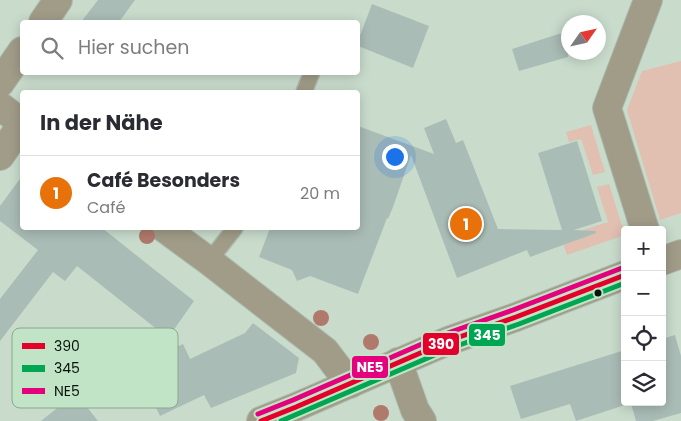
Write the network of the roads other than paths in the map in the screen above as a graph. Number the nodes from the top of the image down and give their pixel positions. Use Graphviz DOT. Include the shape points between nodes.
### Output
graph roads {
  1 [pos="58,0"];
  2 [pos="648,0"];
  3 [pos="44,20"];
  4 [pos="20,54"];
  5 [pos="311,75"];
  6 [pos="0,83"];
  7 [pos="305,90"];
  8 [pos="0,106"];
  9 [pos="20,122"];
  10 [pos="20,127"];
  11 [pos="0,156"];
  12 [pos="644,226"];
  13 [pos="167,230"];
  14 [pos="233,230"];
  15 [pos="681,254"];
  16 [pos="666,260"];
  17 [pos="210,261"];
  18 [pos="621,277"];
  19 [pos="398,362"];
  20 [pos="350,384"];
  21 [pos="262,421"];
  22 [pos="422,421"];
  1 -- 3 [label="street"];
  2 -- 12 [label="street" via="607,108"];
  4 -- 6 [label="street"];
  5 -- 7 [label="lane"];
  8 -- 9 [label="street"];
  10 -- 11 [label="street"];
  13 -- 17 [label="street"];
  14 -- 17 [label="lane"];
  15 -- 16 [label="street"];
  17 -- 20 [label="street" via="325,351"];
  18 -- 19 [label="street"];
  19 -- 20 [label="street"];
  19 -- 22 [label="street"];
  20 -- 21 [label="street"];
}
